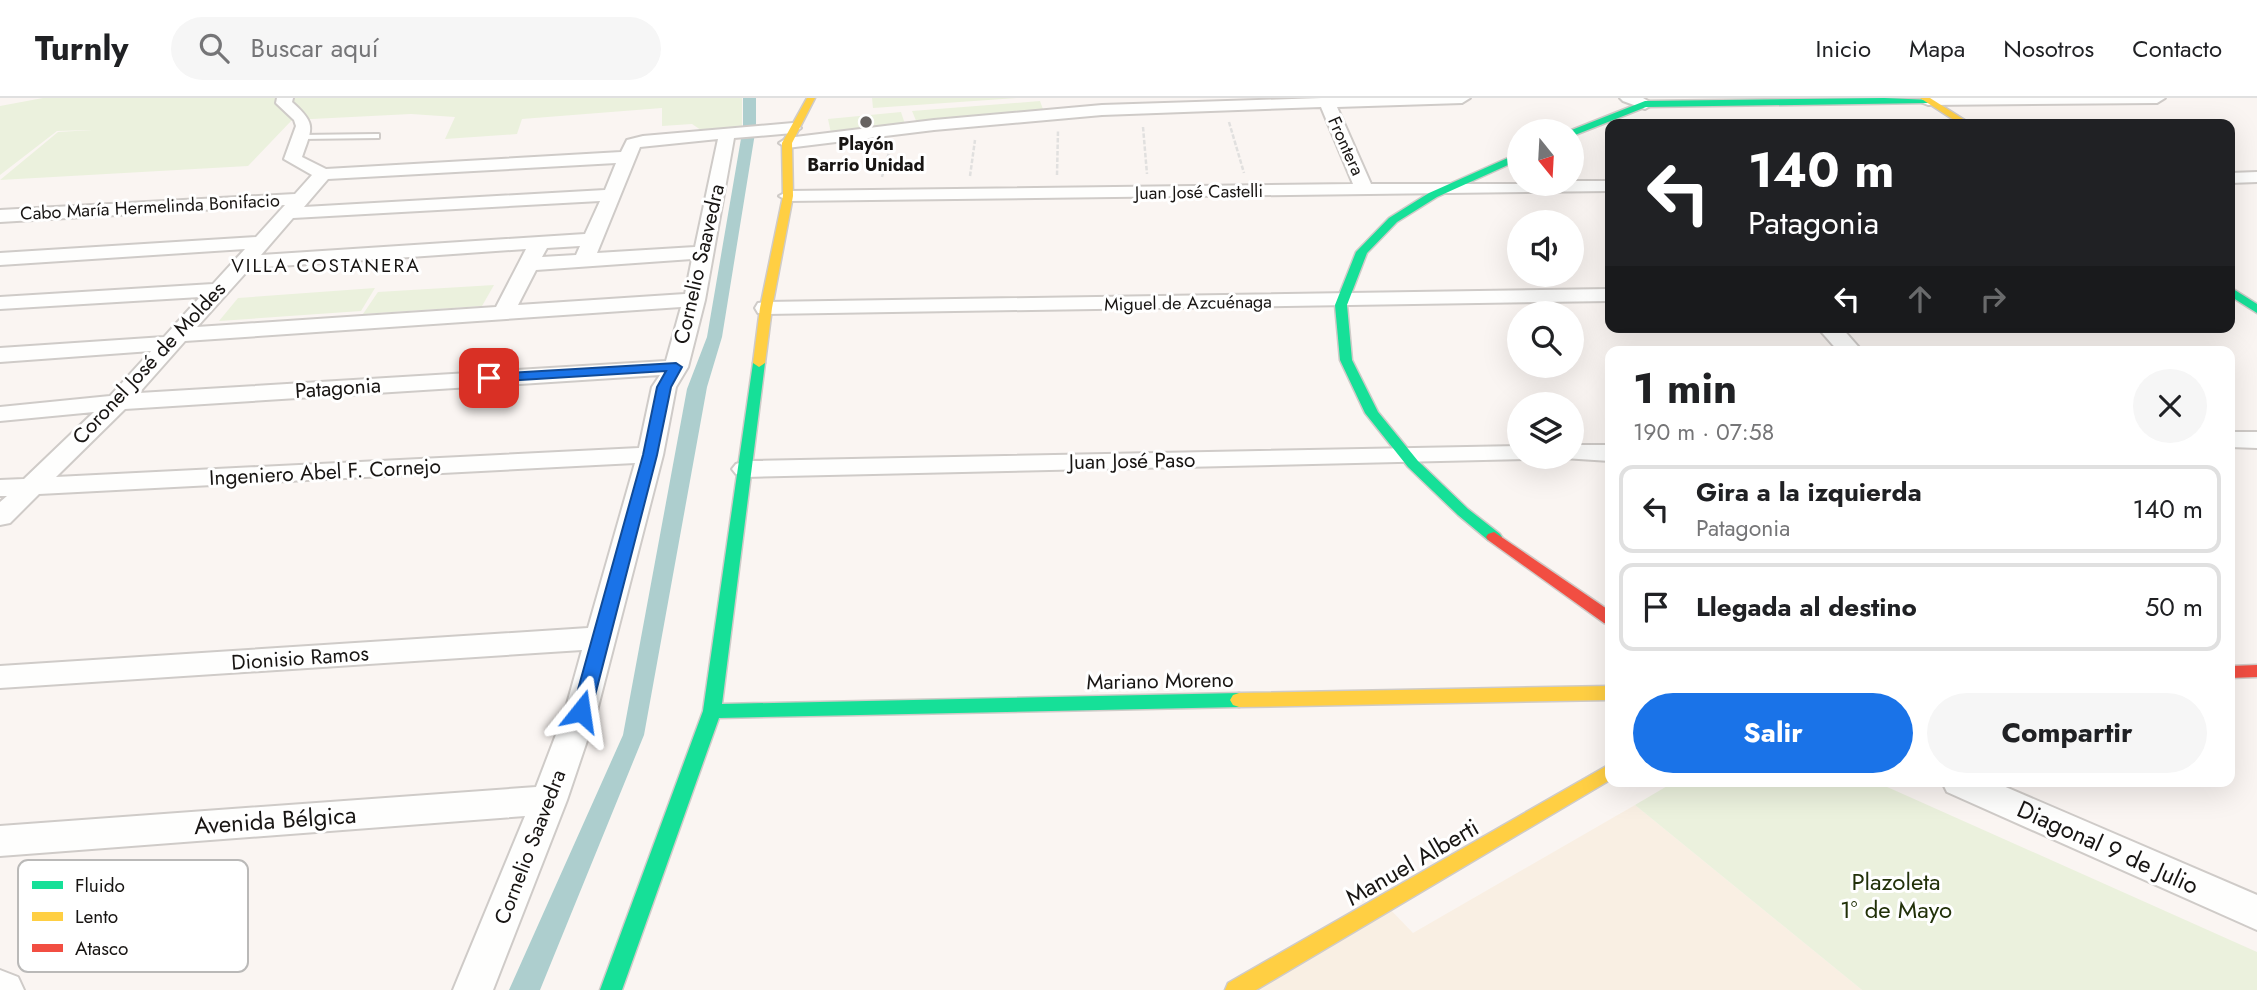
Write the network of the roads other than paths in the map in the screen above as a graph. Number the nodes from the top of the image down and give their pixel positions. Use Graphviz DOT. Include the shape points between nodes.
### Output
graph roads {
  1 [pos="285,98"];
  2 [pos="811,98"];
  3 [pos="1462,98"];
  4 [pos="1628,98"];
  5 [pos="2157,98"];
  6 [pos="1926,99"];
  7 [pos="1326,103"];
  8 [pos="1645,104"];
  9 [pos="1607,119"];
  10 [pos="1958,119"];
  11 [pos="1605,120"];
  12 [pos="1584,128"];
  13 [pos="727,134"];
  14 [pos="376,136"];
  15 [pos="790,136"];
  16 [pos="302,137"];
  17 [pos="628,156"];
  18 [pos="1507,161"];
  19 [pos="323,174"];
  20 [pos="2257,177"];
  21 [pos="2235,178"];
  22 [pos="1605,186"];
  23 [pos="1445,188"];
  24 [pos="1365,190"];
  25 [pos="612,195"];
  26 [pos="788,196"];
  27 [pos="295,206"];
  28 [pos="0,216"];
  29 [pos="594,239"];
  30 [pos="262,242"];
  31 [pos="540,243"];
  32 [pos="703,252"];
  33 [pos="0,259"];
  34 [pos="584,260"];
  35 [pos="242,262"];
  36 [pos="529,264"];
  37 [pos="2257,285"];
  38 [pos="2235,286"];
  39 [pos="218,290"];
  40 [pos="2235,294"];
  41 [pos="1605,295"];
  42 [pos="694,300"];
  43 [pos="1342,300"];
  44 [pos="0,303"];
  45 [pos="766,308"];
  46 [pos="2257,309"];
  47 [pos="503,314"];
  48 [pos="1834,333"];
  49 [pos="174,339"];
  50 [pos="1846,346"];
  51 [pos="0,355"];
  52 [pos="676,367"];
  53 [pos="116,404"];
  54 [pos="0,414"];
  55 [pos="2235,440"];
  56 [pos="2257,440"];
  57 [pos="1584,453"];
  58 [pos="1605,453"];
  59 [pos="1507,454"];
  60 [pos="650,455"];
  61 [pos="1406,455"];
  62 [pos="745,470"];
  63 [pos="30,487"];
  64 [pos="0,488"];
  65 [pos="0,517"];
  66 [pos="1605,616"];
  67 [pos="601,638"];
  68 [pos="2257,671"];
  69 [pos="2235,672"];
  70 [pos="0,677"];
  71 [pos="1605,693"];
  72 [pos="712,711"];
  73 [pos="1605,775"];
  74 [pos="1970,787"];
  75 [pos="549,800"];
  76 [pos="0,841"];
  77 [pos="2257,913"];
  78 [pos="473,990"];
  79 [pos="611,990"];
  80 [pos="1236,990"];
  1 -- 16 [label="street" via="284,103 301,118"];
  2 -- 15 [label="street"];
  3 -- 7 [label="street"];
  4 -- 8 [label="street"];
  5 -- 6 [label="street"];
  6 -- 8 [label="street"];
  6 -- 10 [label="street"];
  7 -- 15 [label="street" via="1058,114"];
  7 -- 24 [label="street, Frontera"];
  8 -- 9 [label="street"];
  11 -- 12 [label="street"];
  13 -- 15 [label="street" via="766,130"];
  13 -- 17 [label="street" via="643,141 633,144"];
  13 -- 32 [label="street, Cornelio Saavedra"];
  14 -- 16 [label="lane"];
  15 -- 26 [label="street"];
  16 -- 19 [label="street" via="293,159"];
  17 -- 19 [label="street"];
  17 -- 25 [label="street"];
  18 -- 23 [label="street"];
  19 -- 27 [label="street, Coronel José de Moldes"];
  20 -- 21 [label="street"];
  22 -- 23 [label="street, Juan José Castelli"];
  23 -- 24 [label="street, Juan José Castelli"];
  23 -- 43 [label="street" via="1400,217 1363,251"];
  24 -- 26 [label="street, Juan José Castelli"];
  25 -- 27 [label="street, Cabo María Hermelinda Bonifacio"];
  25 -- 29 [label="street"];
  26 -- 45 [label="street"];
  27 -- 28 [label="street, Cabo María Hermelinda Bonifacio"];
  27 -- 30 [label="street, Coronel José de Moldes"];
  29 -- 31 [label="street"];
  29 -- 34 [label="street"];
  30 -- 33 [label="street"];
  30 -- 35 [label="street, Coronel José de Moldes"];
  31 -- 35 [label="street"];
  31 -- 36 [label="street"];
  32 -- 34 [label="street"];
  32 -- 42 [label="street, Cornelio Saavedra"];
  34 -- 36 [label="street"];
  35 -- 39 [label="street, Coronel José de Moldes"];
  36 -- 47 [label="street"];
  37 -- 38 [label="street"];
  39 -- 44 [label="street"];
  39 -- 49 [label="street, Coronel José de Moldes"];
  40 -- 46 [label="street"];
  41 -- 43 [label="street, Miguel de Azcuénaga"];
  42 -- 47 [label="street"];
  42 -- 52 [label="street, Cornelio Saavedra"];
  43 -- 45 [label="street, Miguel de Azcuénaga"];
  43 -- 61 [label="street" via="1344,358 1355,387"];
  45 -- 62 [label="street"];
  47 -- 49 [label="street"];
  48 -- 50 [label="street"];
  49 -- 51 [label="street"];
  49 -- 53 [label="street, Coronel José de Moldes"];
  52 -- 53 [label="street, Patagonia"];
  52 -- 60 [label="street, Cornelio Saavedra" via="664,387"];
  53 -- 54 [label="street, Patagonia"];
  53 -- 63 [label="street, Coronel José de Moldes"];
  55 -- 56 [label="street"];
  57 -- 58 [label="street"];
  59 -- 61 [label="street, Juan José Paso"];
  60 -- 63 [label="street, Ingeniero Abel F. Cornejo"];
  60 -- 67 [label="street, Cornelio Saavedra"];
  61 -- 62 [label="street, Juan José Paso"];
  61 -- 66 [label="street" via="1498,542"];
  62 -- 72 [label="street"];
  63 -- 64 [label="street, Ingeniero Abel F. Cornejo"];
  63 -- 65 [label="street, Coronel José de Moldes"];
  67 -- 70 [label="street, Dionisio Ramos"];
  67 -- 75 [label="street, Cornelio Saavedra"];
  68 -- 69 [label="street"];
  71 -- 72 [label="street, Mariano Moreno"];
  72 -- 79 [label="street"];
  73 -- 80 [label="street, Manuel Alberti"];
  74 -- 77 [label="street, Diagonal 9 de Julio"];
  75 -- 76 [label="street, Avenida Bélgica"];
  75 -- 78 [label="street, Cornelio Saavedra"];
}
